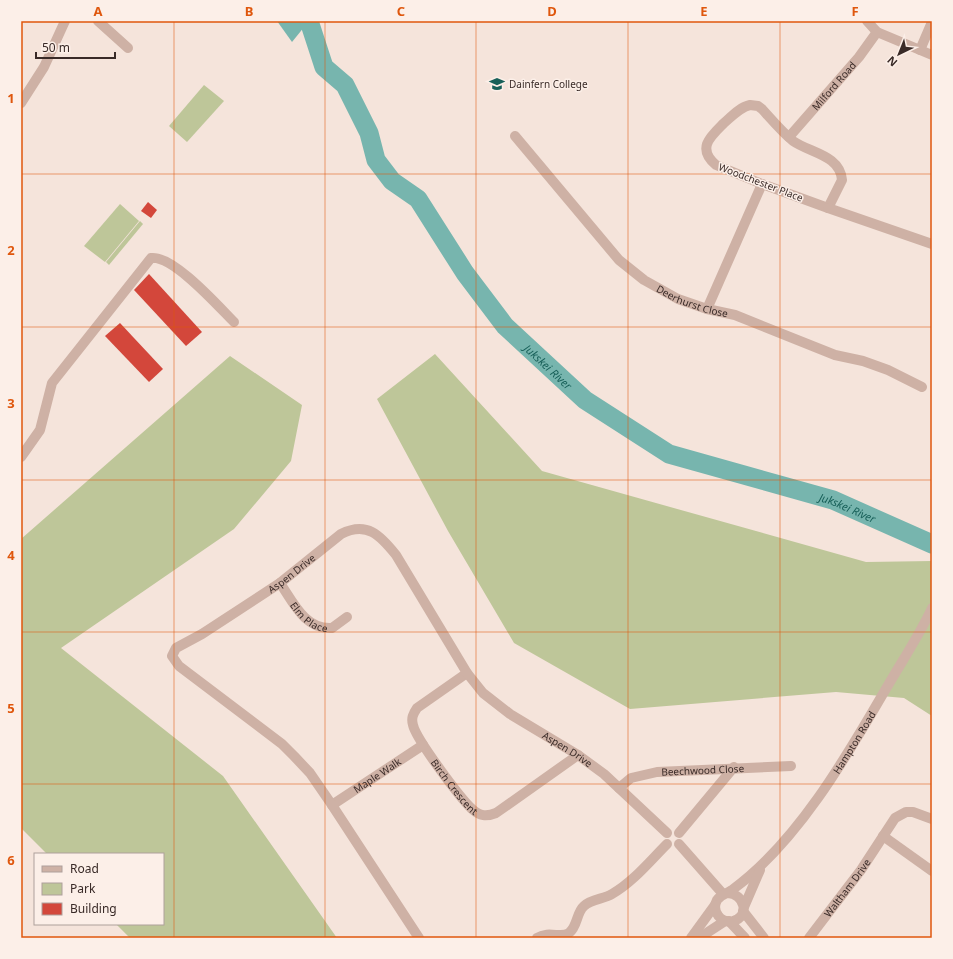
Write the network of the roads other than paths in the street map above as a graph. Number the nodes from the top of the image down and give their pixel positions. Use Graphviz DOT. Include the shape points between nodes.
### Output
graph roads {
  1 [pos="65,21"];
  2 [pos="98,21"];
  3 [pos="867,21"];
  4 [pos="932,22"];
  5 [pos="877,32"];
  6 [pos="128,48"];
  7 [pos="920,50"];
  8 [pos="932,55"];
  9 [pos="21,103"];
  10 [pos="514,136"];
  11 [pos="788,137"];
  12 [pos="762,184"];
  13 [pos="828,208"];
  14 [pos="932,244"];
  15 [pos="707,309"];
  16 [pos="234,322"];
  17 [pos="922,387"];
  18 [pos="21,457"];
  19 [pos="280,583"];
  20 [pos="932,608"];
  21 [pos="347,617"];
  22 [pos="467,673"];
  23 [pos="423,745"];
  24 [pos="578,755"];
  25 [pos="791,766"];
  26 [pos="734,767"];
  27 [pos="619,788"];
  28 [pos="332,805"];
  29 [pos="932,819"];
  30 [pos="667,833"];
  31 [pos="679,833"];
  32 [pos="883,836"];
  33 [pos="667,844"];
  34 [pos="679,844"];
  35 [pos="762,867"];
  36 [pos="932,871"];
  37 [pos="726,894"];
  38 [pos="716,906"];
  39 [pos="744,909"];
  40 [pos="727,921"];
  41 [pos="419,938"];
  42 [pos="538,938"];
  43 [pos="691,938"];
  44 [pos="699,938"];
  45 [pos="745,938"];
  46 [pos="764,938"];
  47 [pos="809,938"];
  1 -- 9 [label="street" via="44,67"];
  2 -- 6 [label="street"];
  3 -- 5 [label="street"];
  4 -- 7 [label="street"];
  5 -- 7 [label="street"];
  5 -- 11 [label="street, Milford Road"];
  7 -- 8 [label="street"];
  10 -- 15 [label="street, Deerhurst Close" via="625,266 669,294"];
  11 -- 12 [label="street, Woodchester Place" via="758,106 750,105 738,112 709,138 706,151 710,160 716,165"];
  11 -- 13 [label="street, Woodchester Place" via="838,166 842,180"];
  12 -- 13 [label="street, Woodchester Place"];
  12 -- 15 [label="street"];
  13 -- 14 [label="street, Woodchester Place"];
  15 -- 17 [label="street, Deerhurst Close" via="735,315 835,355 888,370"];
  16 -- 18 [label="street" via="183,272 156,258 150,258 52,383 37,435"];
  19 -- 21 [label="street, Elm Place" via="306,620 314,626 332,628"];
  19 -- 22 [label="street, Aspen Drive" via="341,534 361,528 370,530 396,555"];
  19 -- 28 [label="street, Aspen Drive" via="176,648 172,656 179,666 282,744 310,773"];
  20 -- 35 [label="street, Hampton Road" via="857,739 795,827"];
  22 -- 23 [label="street, Birch Crescent" via="413,713 413,726"];
  22 -- 24 [label="street, Aspen Drive" via="491,701"];
  23 -- 24 [label="street, Birch Crescent" via="465,803 479,815 488,816 511,803"];
  23 -- 28 [label="street, Maple Walk"];
  24 -- 27 [label="street, Aspen Drive"];
  25 -- 26 [label="street, Beechwood Close"];
  26 -- 27 [label="street, Beechwood Close" via="645,774 631,778"];
  26 -- 31 [label="street"];
  27 -- 30 [label="street, Aspen Drive"];
  28 -- 41 [label="street, Aspen Drive"];
  29 -- 32 [label="street, Waltham Drive" via="906,812 895,818"];
  30 -- 31 [label="street"];
  30 -- 33 [label="street"];
  31 -- 34 [label="street"];
  32 -- 36 [label="street"];
  32 -- 47 [label="street, Waltham Drive" via="861,870"];
  33 -- 34 [label="street" via="672,847"];
  33 -- 42 [label="street" via="613,894 584,906 568,934 547,933"];
  34 -- 37 [label="street"];
  35 -- 37 [label="street, Hampton Road"];
  35 -- 39 [label="street, Hampton Road"];
  37 -- 38 [label="street, Hampton Road" via="718,899"];
  37 -- 39 [label="street" via="732,893 740,898"];
  38 -- 40 [label="street" via="717,913"];
  38 -- 43 [label="street, Hampton Road"];
  39 -- 40 [label="street" via="738,919"];
  39 -- 46 [label="street"];
  40 -- 44 [label="street"];
  40 -- 45 [label="street"];
}
